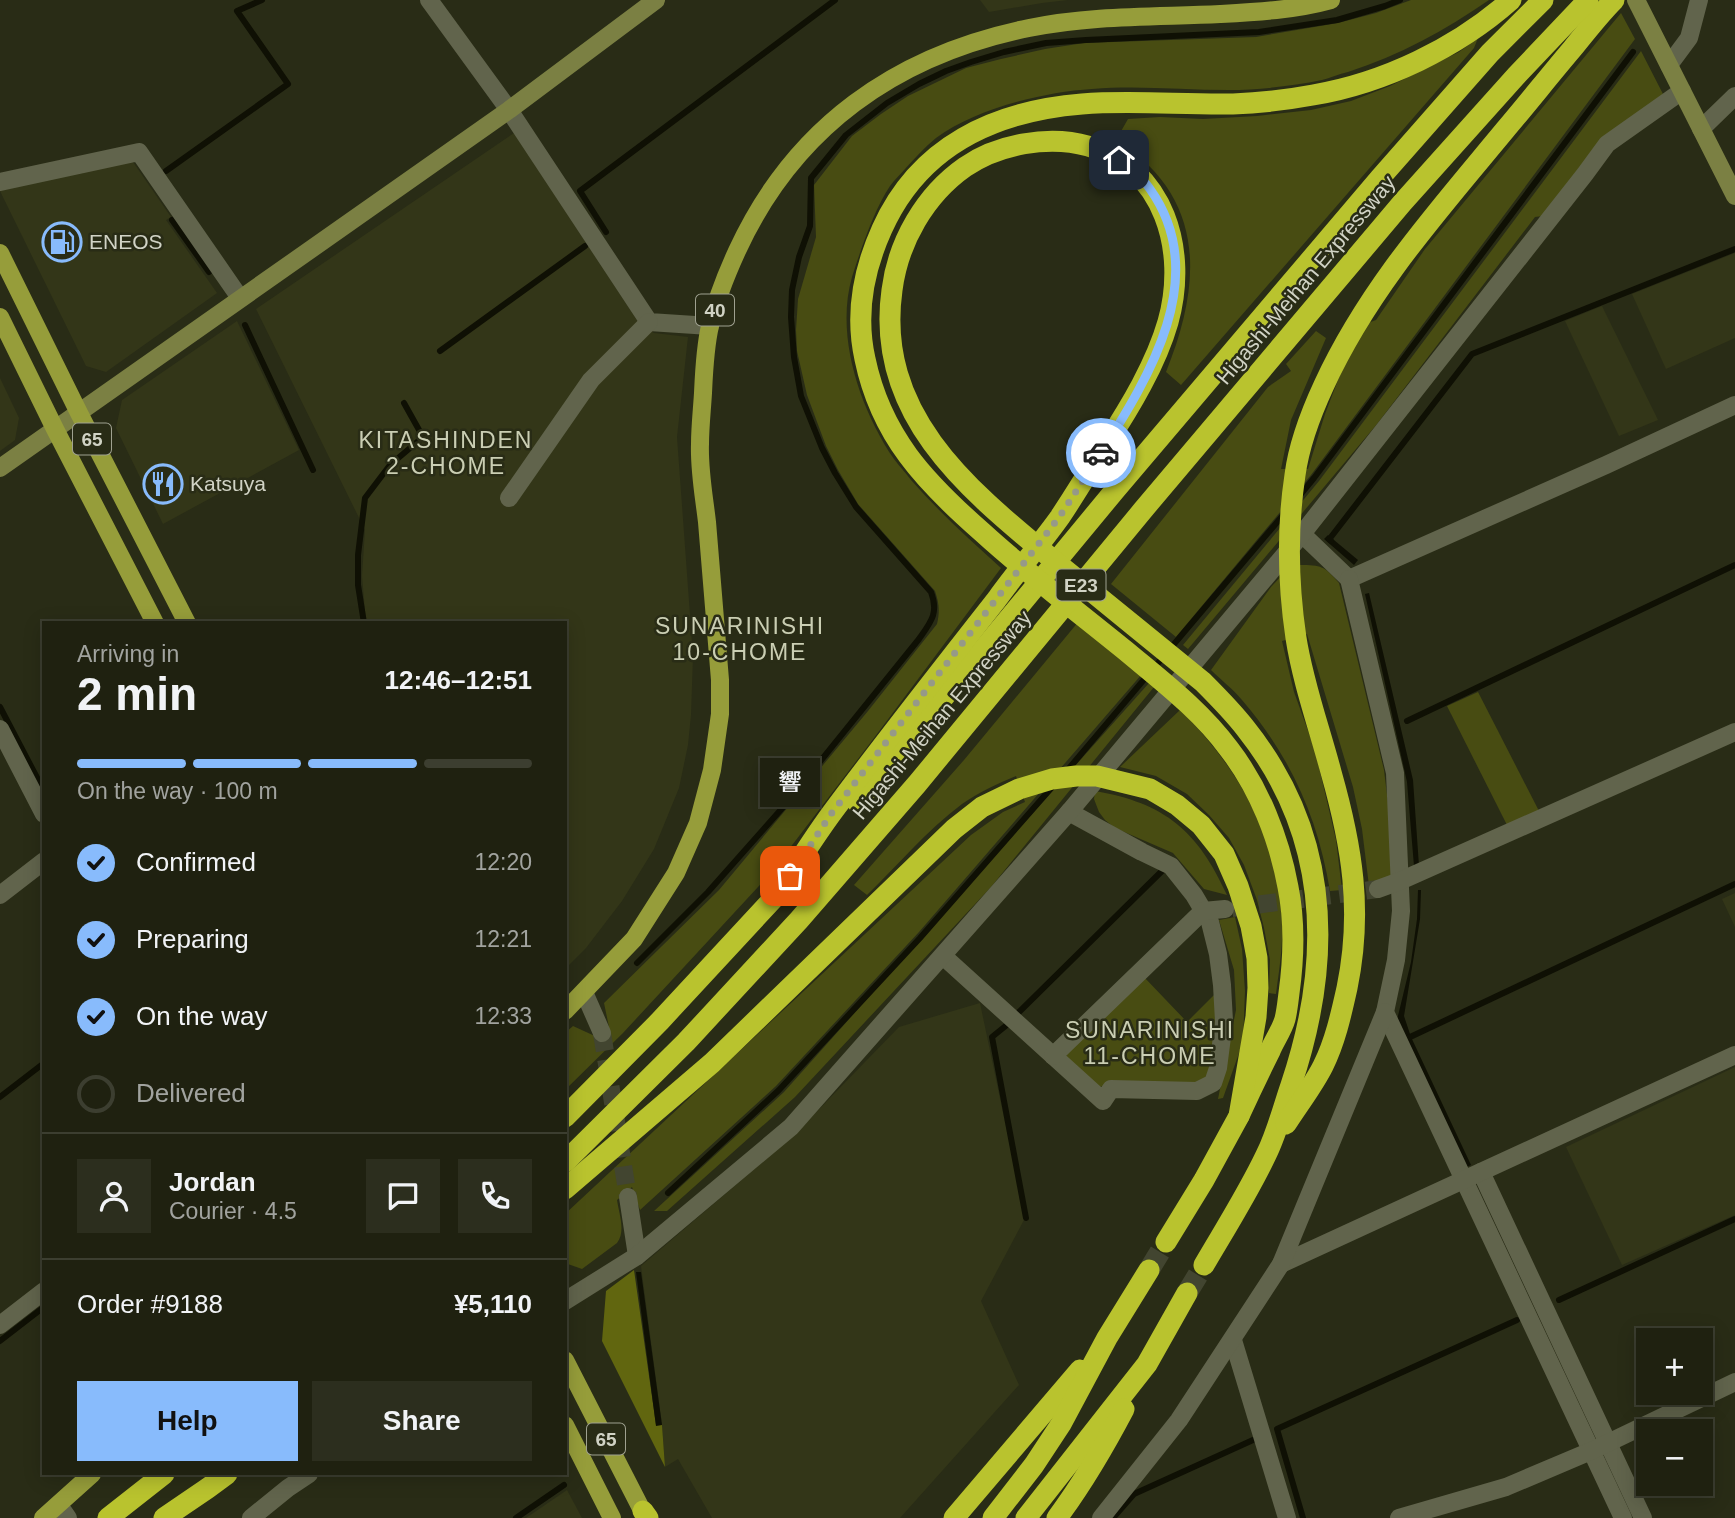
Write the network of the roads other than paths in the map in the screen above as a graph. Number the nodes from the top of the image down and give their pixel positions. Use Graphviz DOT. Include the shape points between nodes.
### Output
graph roads {
  1 [pos="429,0"];
  2 [pos="656,0"];
  3 [pos="1331,0"];
  4 [pos="1511,0"];
  5 [pos="1543,0"];
  6 [pos="1636,0"];
  7 [pos="1699,0"];
  8 [pos="1603,2"];
  9 [pos="1248,6"];
  10 [pos="1669,65"];
  11 [pos="1682,91"];
  12 [pos="1735,96"];
  13 [pos="509,110"];
  14 [pos="1701,130"];
  15 [pos="0,182"];
  16 [pos="1735,196"];
  17 [pos="0,253"];
  18 [pos="240,298"];
  19 [pos="0,317"];
  20 [pos="649,322"];
  21 [pos="710,326"];
  22 [pos="1735,405"];
  23 [pos="79,414"];
  24 [pos="55,429"];
  25 [pos="0,468"];
  26 [pos="509,498"];
  27 [pos="1302,534"];
  28 [pos="1349,579"];
  29 [pos="154,621"];
  30 [pos="186,621"];
  31 [pos="0,729"];
  32 [pos="1735,732"];
  33 [pos="42,810"];
  34 [pos="1069,812"];
  35 [pos="42,863"];
  36 [pos="1400,881"];
  37 [pos="1377,889"];
  38 [pos="0,895"];
  39 [pos="776,896"];
  40 [pos="1225,909"];
  41 [pos="1203,911"];
  42 [pos="943,956"];
  43 [pos="584,992"];
  44 [pos="567,1009"];
  45 [pos="1385,1012"];
  46 [pos="602,1033"];
  47 [pos="1735,1055"];
  48 [pos="1054,1056"];
  49 [pos="567,1115"];
  50 [pos="1239,1115"];
  51 [pos="1268,1152"];
  52 [pos="567,1160"];
  53 [pos="1481,1172"];
  54 [pos="1464,1180"];
  55 [pos="567,1187"];
  56 [pos="628,1198"];
  57 [pos="1166,1242"];
  58 [pos="637,1256"];
  59 [pos="1280,1264"];
  60 [pos="1204,1265"];
  61 [pos="1149,1270"];
  62 [pos="42,1293"];
  63 [pos="1187,1293"];
  64 [pos="567,1300"];
  65 [pos="0,1325"];
  66 [pos="1107,1338"];
  67 [pos="1233,1340"];
  68 [pos="567,1364"];
  69 [pos="1147,1364"];
  70 [pos="1735,1382"];
  71 [pos="567,1429"];
  72 [pos="1608,1443"];
  73 [pos="1591,1451"];
  74 [pos="91,1475"];
  75 [pos="163,1475"];
  76 [pos="214,1475"];
  77 [pos="226,1475"];
  78 [pos="308,1475"];
  79 [pos="63,1511"];
  80 [pos="646,1516"];
  81 [pos="43,1518"];
  82 [pos="108,1518"];
  83 [pos="159,1518"];
  84 [pos="164,1518"];
  85 [pos="251,1518"];
  86 [pos="612,1518"];
  87 [pos="954,1518"];
  88 [pos="993,1518"];
  89 [pos="1026,1518"];
  90 [pos="1057,1518"];
  91 [pos="1101,1518"];
  92 [pos="1287,1518"];
  93 [pos="1399,1518"];
  94 [pos="1623,1518"];
  95 [pos="1643,1518"];
  1 -- 13 [label="street"];
  2 -- 13 [label="street"];
  3 -- 9 [label="main road, 40" via="1294,8"];
  4 -- 50 [label="highway" via="1433,53 1394,71 1319,94 1235,103 1080,104 1021,114 971,133 930,160 899,197 875,244 863,284 860,326 869,379 889,428 910,460 999,548 1187,701 1229,748 1262,804 1285,867 1294,930 1293,964 1285,1019"];
  5 -- 39 [label="highway, Higashi-Meihan Expressway / E23" via="1380,178"];
  6 -- 10 [label="street"];
  7 -- 10 [label="street" via="1689,38"];
  8 -- 51 [label="highway" via="1376,292 1314,407 1295,471 1290,546 1296,639 1352,861 1355,935 1340,1023 1323,1066"];
  8 -- 52 [label="highway, Higashi-Meihan Expressway / E23" via="1516,76 1403,202 799,920"];
  9 -- 21 [label="main road, 40" via="1032,27 944,51 902,72 824,127 787,167 749,224"];
  10 -- 11 [label="street"];
  11 -- 14 [label="street"];
  11 -- 27 [label="street" via="1607,144"];
  12 -- 14 [label="street"];
  13 -- 18 [label="street"];
  13 -- 20 [label="street"];
  14 -- 16 [label="street"];
  15 -- 18 [label="street" via="139,152"];
  17 -- 23 [label="main road, 65"];
  18 -- 23 [label="street"];
  19 -- 24 [label="main road, 65"];
  20 -- 21 [label="street"];
  20 -- 26 [label="street" via="591,380"];
  21 -- 43 [label="main road, 40" via="699,445 720,680 712,771 698,823 676,873 634,939"];
  22 -- 28 [label="street"];
  23 -- 24 [label="street"];
  23 -- 30 [label="main road, 65"];
  24 -- 25 [label="street"];
  24 -- 29 [label="main road, 65"];
  27 -- 28 [label="street"];
  27 -- 34 [label="street"];
  28 -- 36 [label="street" via="1395,773"];
  31 -- 33 [label="street"];
  32 -- 36 [label="street"];
  34 -- 41 [label="street" via="1171,866"];
  34 -- 42 [label="street"];
  35 -- 38 [label="street"];
  36 -- 37 [label="street"];
  36 -- 45 [label="street" via="1396,960"];
  39 -- 49 [label="highway, Higashi-Meihan Expressway / E23"];
  39 -- 51 [label="highway" via="831,814 1060,516 1128,410 1161,344 1170,317 1175,272 1175,250 1162,209 1136,173 1097,149 1072,141 1018,145 969,164 948,180 916,221 901,251 888,321 890,344 915,419 946,463 1016,529 1203,682 1246,729 1281,783 1313,873 1319,938 1301,1056"];
  40 -- 41 [label="street"];
  41 -- 48 [label="street"];
  41 -- 48 [label="street" via="1210,922 1222,985 1224,1021 1213,1083 1197,1091 1111,1089 1103,1101"];
  42 -- 48 [label="street"];
  42 -- 58 [label="street" via="792,1127"];
  43 -- 44 [label="main road, 40"];
  43 -- 46 [label="street"];
  45 -- 54 [label="street"];
  45 -- 59 [label="street"];
  47 -- 53 [label="street"];
  50 -- 55 [label="highway" via="1256,1017 1257,958 1251,926 1224,854 1201,825 1150,789 1076,776 1019,789 982,807 954,829 712,1063"];
  50 -- 57 [label="highway"];
  51 -- 60 [label="highway"];
  53 -- 54 [label="street"];
  53 -- 72 [label="street"];
  54 -- 59 [label="street"];
  54 -- 73 [label="street"];
  56 -- 58 [label="street"];
  58 -- 64 [label="street"];
  59 -- 67 [label="street"];
  61 -- 66 [label="highway"];
  62 -- 65 [label="street"];
  63 -- 69 [label="highway"];
  66 -- 87 [label="highway"];
  66 -- 88 [label="highway" via="1061,1424"];
  67 -- 91 [label="street" via="1179,1420"];
  67 -- 92 [label="street"];
  68 -- 80 [label="main road, 65"];
  69 -- 89 [label="highway"];
  69 -- 90 [label="highway" via="1104,1446"];
  70 -- 72 [label="street"];
  71 -- 86 [label="main road, 65"];
  72 -- 73 [label="street"];
  72 -- 95 [label="street"];
  73 -- 93 [label="street" via="1506,1487"];
  73 -- 94 [label="street"];
  74 -- 79 [label="main road"];
  75 -- 82 [label="highway"];
  76 -- 83 [label="highway"];
  77 -- 84 [label="highway"];
  78 -- 85 [label="street"];
  79 -- 81 [label="main road"];
}
